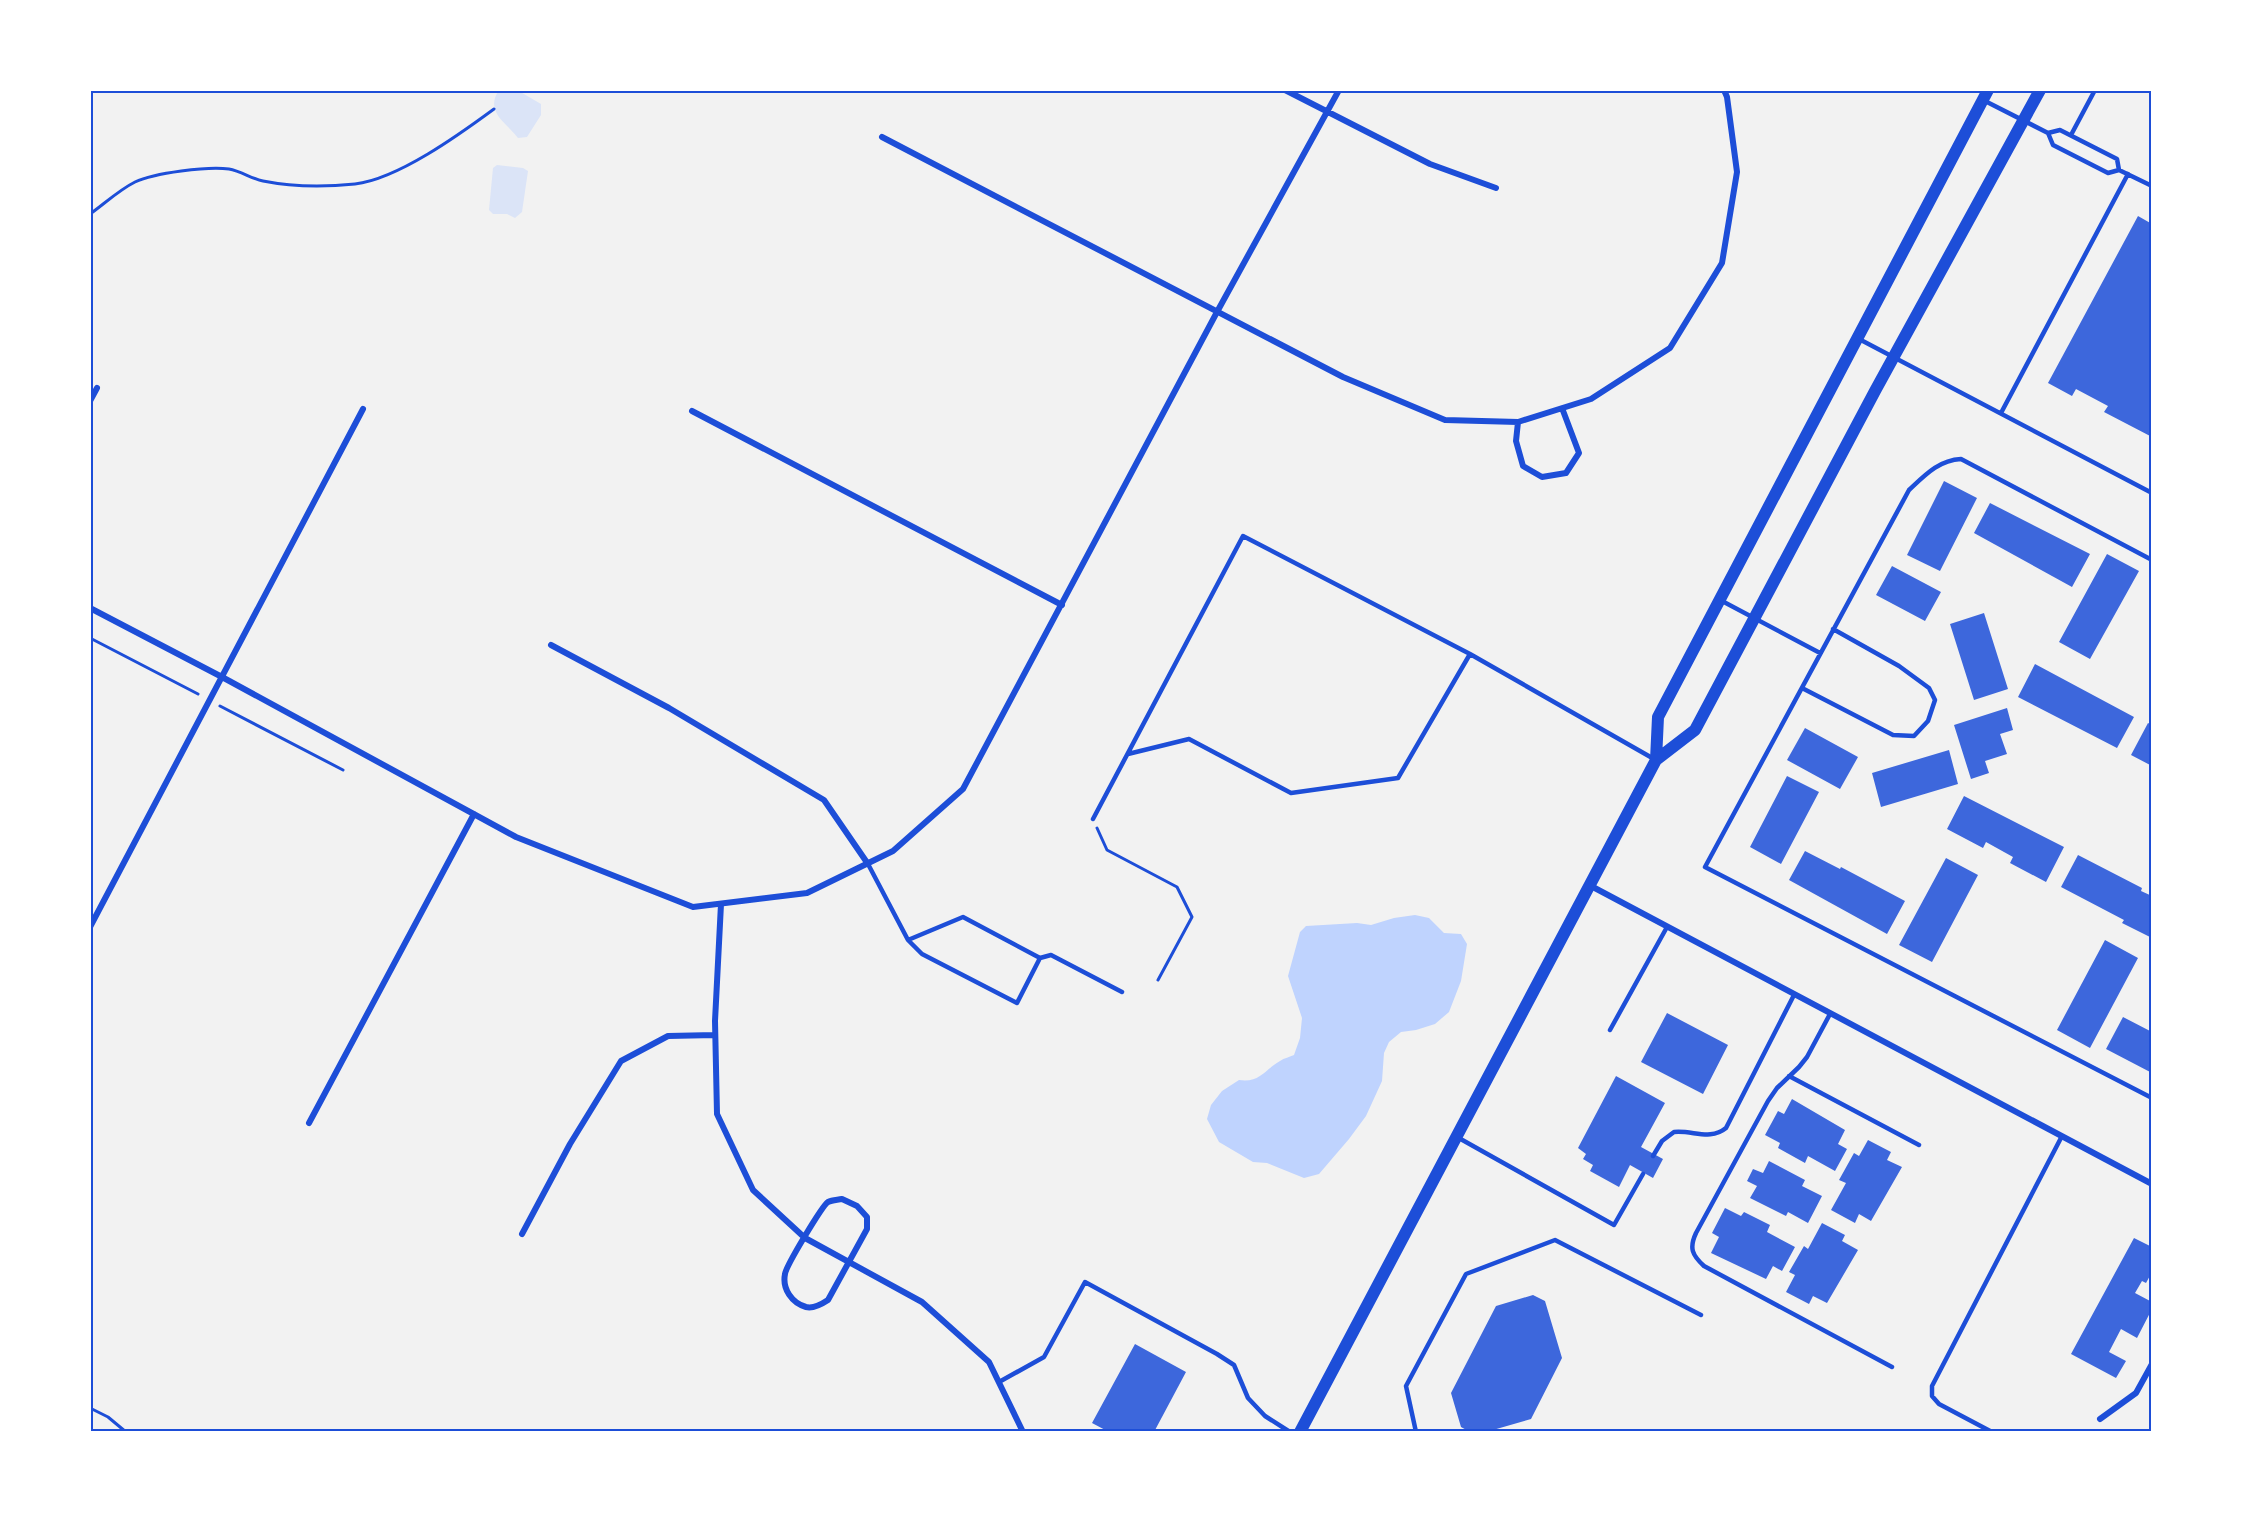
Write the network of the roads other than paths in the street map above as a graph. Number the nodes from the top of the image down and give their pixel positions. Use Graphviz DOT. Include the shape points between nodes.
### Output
graph roads {
  1 [pos="1286,90"];
  2 [pos="1339,90"];
  3 [pos="1724,90"];
  4 [pos="2040,90"];
  5 [pos="2095,90"];
  6 [pos="1985,95"];
  7 [pos="1327,112"];
  8 [pos="2023,121"];
  9 [pos="2048,133"];
  10 [pos="2071,135"];
  11 [pos="882,137"];
  12 [pos="2119,170"];
  13 [pos="2128,174"];
  14 [pos="2152,186"];
  15 [pos="1496,188"];
  16 [pos="1217,312"];
  17 [pos="1858,339"];
  18 [pos="1893,358"];
  19 [pos="97,388"];
  20 [pos="90,401"];
  21 [pos="1562,408"];
  22 [pos="363,409"];
  23 [pos="692,411"];
  24 [pos="2001,413"];
  25 [pos="1518,422"];
  26 [pos="2152,493"];
  27 [pos="2152,560"];
  28 [pos="1719,600"];
  29 [pos="1062,605"];
  30 [pos="90,608"];
  31 [pos="1754,619"];
  32 [pos="1833,629"];
  33 [pos="550,645"];
  34 [pos="1820,653"];
  35 [pos="1470,654"];
  36 [pos="222,677"];
  37 [pos="1802,688"];
  38 [pos="1128,754"];
  39 [pos="1656,760"];
  40 [pos="474,814"];
  41 [pos="1093,819"];
  42 [pos="868,864"];
  43 [pos="1591,886"];
  44 [pos="722,904"];
  45 [pos="90,927"];
  46 [pos="1667,927"];
  47 [pos="908,940"];
  48 [pos="1040,958"];
  49 [pos="1122,992"];
  50 [pos="1794,995"];
  51 [pos="1830,1014"];
  52 [pos="1610,1030"];
  53 [pos="715,1035"];
  54 [pos="1789,1076"];
  55 [pos="2152,1098"];
  56 [pos="309,1123"];
  57 [pos="2062,1136"];
  58 [pos="1457,1137"];
  59 [pos="1919,1145"];
  60 [pos="1653,1156"];
  61 [pos="1642,1174"];
  62 [pos="2152,1184"];
  63 [pos="522,1234"];
  64 [pos="805,1238"];
  65 [pos="849,1261"];
  66 [pos="1701,1315"];
  67 [pos="2152,1364"];
  68 [pos="1892,1368"];
  69 [pos="999,1382"];
  70 [pos="2100,1419"];
  71 [pos="1023,1432"];
  72 [pos="1290,1432"];
  73 [pos="1300,1432"];
  74 [pos="1416,1432"];
  75 [pos="1992,1432"];
  1 -- 7 [label="street"];
  2 -- 7 [label="street"];
  3 -- 21 [label="street" via="1737,172 1722,263 1670,348 1591,399"];
  4 -- 8 [label="main road"];
  5 -- 10 [label="lane"];
  6 -- 8 [label="lane"];
  6 -- 17 [label="main road"];
  7 -- 15 [label="street" via="1430,164"];
  7 -- 16 [label="street"];
  8 -- 9 [label="lane"];
  8 -- 18 [label="main road"];
  9 -- 10 [label="lane" via="2060,130"];
  9 -- 12 [label="lane" via="2053,145 2074,156 2108,173"];
  10 -- 12 [label="lane" via="2117,159"];
  11 -- 16 [label="street"];
  12 -- 13 [label="lane"];
  13 -- 14 [label="lane"];
  13 -- 24 [label="lane"];
  16 -- 25 [label="street" via="1343,377 1445,420"];
  16 -- 29 [label="street"];
  17 -- 18 [label="lane"];
  17 -- 28 [label="main road"];
  18 -- 24 [label="lane"];
  18 -- 31 [label="main road"];
  19 -- 20 [label="street"];
  21 -- 25 [label="street"];
  21 -- 25 [label="street" via="1579,453 1566,473 1542,477 1522,466 1516,441"];
  22 -- 36 [label="street"];
  23 -- 29 [label="street"];
  24 -- 26 [label="lane"];
  27 -- 32 [label="lane" via="1962,459 1949,460 1933,468 1909,490"];
  28 -- 31 [label="lane"];
  28 -- 39 [label="main road" via="1658,717"];
  29 -- 42 [label="street" via="963,789 893,851"];
  30 -- 36 [label="street"];
  31 -- 34 [label="lane"];
  31 -- 39 [label="main road" via="1695,730"];
  32 -- 34 [label="lane"];
  32 -- 37 [label="lane" via="1899,666 1929,688 1935,700 1928,721 1914,736 1893,735"];
  33 -- 42 [label="street" via="669,708 824,800"];
  34 -- 37 [label="lane"];
  35 -- 38 [label="lane" via="1398,778 1291,793 1189,739"];
  35 -- 38 [label="lane" via="1243,536"];
  35 -- 39 [label="lane"];
  36 -- 40 [label="street"];
  36 -- 45 [label="street"];
  37 -- 55 [label="lane" via="1705,867"];
  38 -- 41 [label="lane"];
  39 -- 43 [label="main road"];
  40 -- 44 [label="street" via="516,837 693,907"];
  40 -- 56 [label="street"];
  42 -- 44 [label="street" via="807,894"];
  42 -- 47 [label="lane"];
  43 -- 46 [label="street"];
  43 -- 58 [label="main road"];
  44 -- 53 [label="street"];
  46 -- 50 [label="street"];
  46 -- 52 [label="lane"];
  47 -- 48 [label="lane" via="963,917"];
  47 -- 48 [label="lane" via="922,954 1017,1003"];
  48 -- 49 [label="lane" via="1051,955"];
  50 -- 51 [label="street"];
  50 -- 60 [label="lane" via="1726,1128 1710,1135 1674,1132 1662,1141"];
  51 -- 54 [label="lane" via="1807,1057"];
  51 -- 57 [label="street"];
  53 -- 63 [label="street" via="669,1035 621,1061 570,1144"];
  53 -- 64 [label="street" via="717,1114 753,1190"];
  54 -- 59 [label="lane"];
  54 -- 68 [label="lane" via="1776,1088 1753,1126 1696,1233 1691,1250 1704,1266"];
  57 -- 62 [label="street"];
  57 -- 75 [label="lane" via="1932,1386 1932,1396 1939,1404"];
  58 -- 61 [label="lane" via="1614,1225"];
  58 -- 73 [label="main road"];
  64 -- 65 [label="street"];
  64 -- 65 [label="street" via="820,1210 830,1201 842,1199 857,1206 867,1217 867,1229"];
  64 -- 65 [label="street" via="785,1274 785,1289 793,1300 807,1307 828,1300"];
  65 -- 69 [label="street" via="922,1302 989,1362"];
  66 -- 74 [label="lane" via="1555,1240 1466,1275 1406,1386"];
  67 -- 70 [label="street" via="2136,1393"];
  69 -- 71 [label="street"];
  69 -- 72 [label="lane" via="1044,1357 1085,1282 1234,1365 1248,1398 1265,1416"];
}
